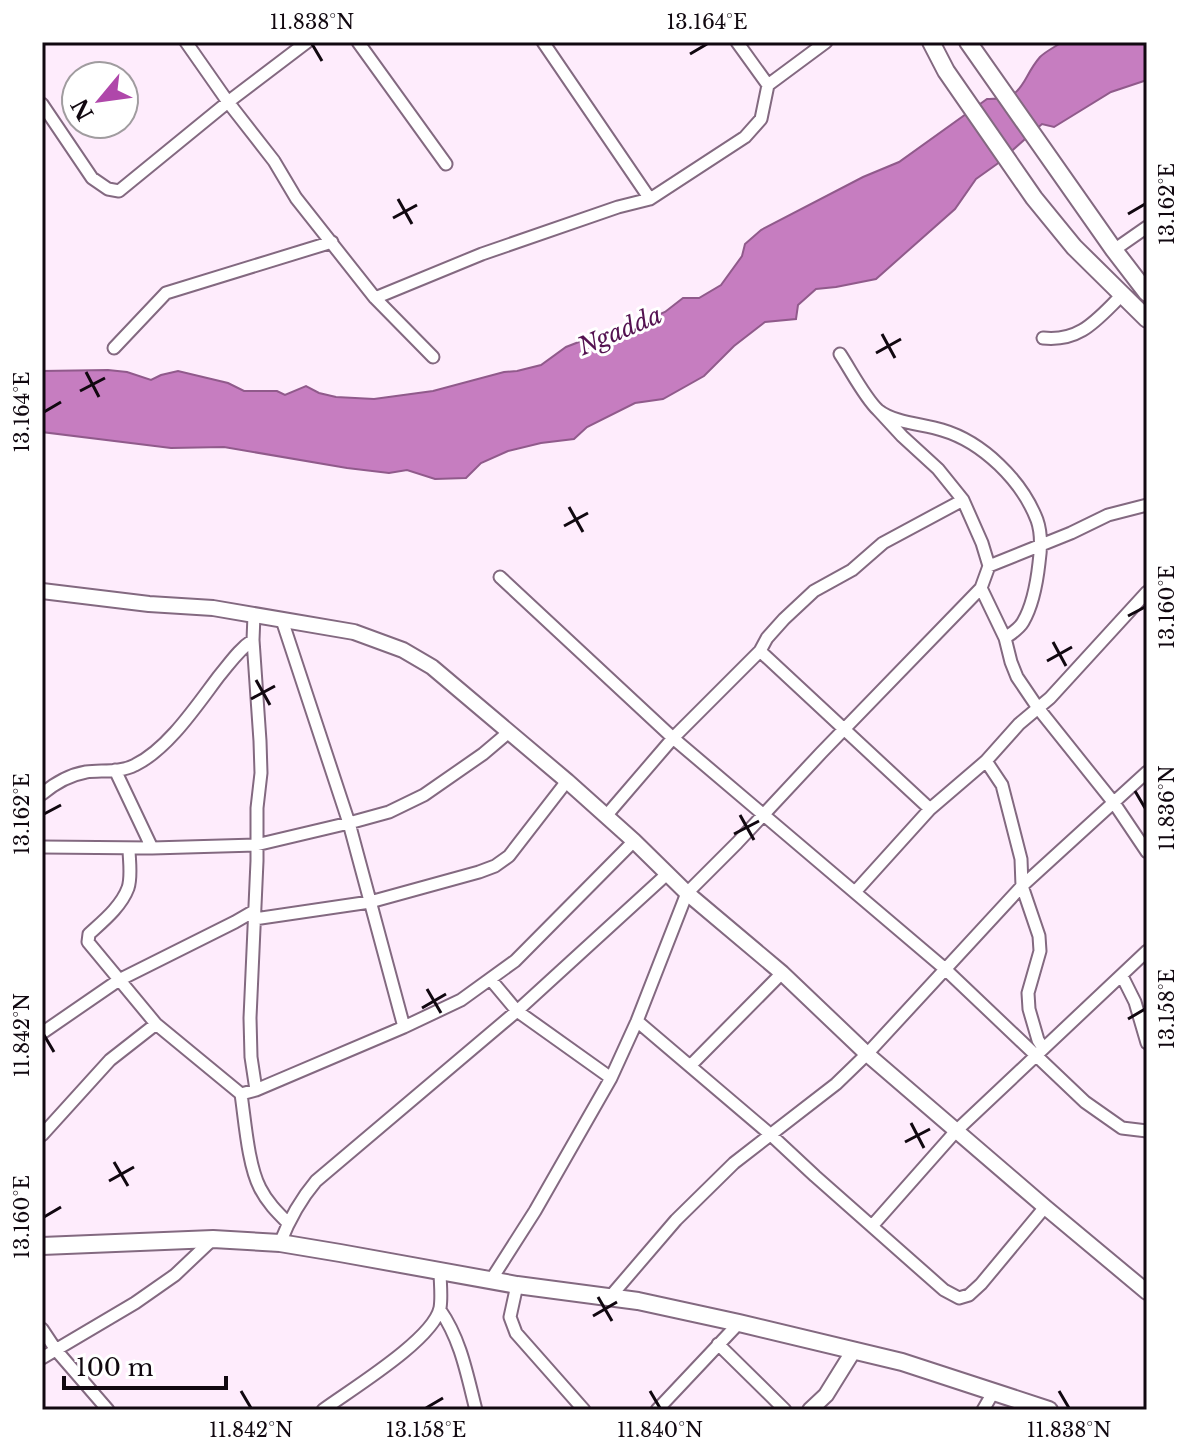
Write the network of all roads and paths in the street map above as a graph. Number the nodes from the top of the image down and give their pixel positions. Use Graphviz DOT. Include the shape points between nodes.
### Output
graph roads {
  1 [pos="186,42"];
  2 [pos="307,42"];
  3 [pos="358,42"];
  4 [pos="543,42"];
  5 [pos="737,42"];
  6 [pos="826,42"];
  7 [pos="931,42"];
  8 [pos="968,42"];
  9 [pos="768,85"];
  10 [pos="228,102"];
  11 [pos="42,104"];
  12 [pos="446,164"];
  13 [pos="650,199"];
  14 [pos="1147,227"];
  15 [pos="332,242"];
  16 [pos="1114,250"];
  17 [pos="1147,293"];
  18 [pos="1122,295"];
  19 [pos="375,298"];
  20 [pos="1147,319"];
  21 [pos="1043,338"];
  22 [pos="114,348"];
  23 [pos="840,354"];
  24 [pos="433,357"];
  25 [pos="878,410"];
  26 [pos="963,500"];
  27 [pos="1147,505"];
  28 [pos="1041,545"];
  29 [pos="989,566"];
  30 [pos="500,577"];
  31 [pos="981,588"];
  32 [pos="42,591"];
  33 [pos="1147,592"];
  34 [pos="254,615"];
  35 [pos="282,620"];
  36 [pos="1005,638"];
  37 [pos="253,640"];
  38 [pos="760,651"];
  39 [pos="1038,708"];
  40 [pos="845,730"];
  41 [pos="509,732"];
  42 [pos="673,738"];
  43 [pos="986,761"];
  44 [pos="115,770"];
  45 [pos="1147,772"];
  46 [pos="567,781"];
  47 [pos="42,794"];
  48 [pos="1114,803"];
  49 [pos="930,809"];
  50 [pos="762,815"];
  51 [pos="606,816"];
  52 [pos="349,823"];
  53 [pos="634,841"];
  54 [pos="256,845"];
  55 [pos="42,847"];
  56 [pos="129,848"];
  57 [pos="152,848"];
  58 [pos="1147,852"];
  59 [pos="667,874"];
  60 [pos="1022,886"];
  61 [pos="855,892"];
  62 [pos="687,893"];
  63 [pos="370,902"];
  64 [pos="254,915"];
  65 [pos="1147,951"];
  66 [pos="944,968"];
  67 [pos="782,973"];
  68 [pos="1122,976"];
  69 [pos="119,980"];
  70 [pos="491,980"];
  71 [pos="517,1011"];
  72 [pos="637,1021"];
  73 [pos="156,1024"];
  74 [pos="404,1027"];
  75 [pos="42,1033"];
  76 [pos="1147,1043"];
  77 [pos="1040,1052"];
  78 [pos="867,1054"];
  79 [pos="690,1066"];
  80 [pos="611,1078"];
  81 [pos="256,1090"];
  82 [pos="241,1094"];
  83 [pos="956,1131"];
  84 [pos="1147,1131"];
  85 [pos="42,1135"];
  86 [pos="771,1135"];
  87 [pos="1045,1207"];
  88 [pos="288,1223"];
  89 [pos="872,1226"];
  90 [pos="213,1239"];
  91 [pos="280,1243"];
  92 [pos="42,1246"];
  93 [pos="440,1270"];
  94 [pos="491,1280"];
  95 [pos="517,1285"];
  96 [pos="1147,1292"];
  97 [pos="610,1297"];
  98 [pos="440,1310"];
  99 [pos="739,1323"];
  100 [pos="42,1329"];
  101 [pos="718,1344"];
  102 [pos="56,1350"];
  103 [pos="854,1350"];
  104 [pos="42,1358"];
  105 [pos="994,1391"];
  106 [pos="108,1410"];
  107 [pos="323,1410"];
  108 [pos="476,1410"];
  109 [pos="584,1410"];
  110 [pos="657,1410"];
  111 [pos="785,1410"];
  112 [pos="810,1410"];
  113 [pos="983,1410"];
  114 [pos="1049,1410"];
  1 -- 10 [label="street"];
  2 -- 10 [label="street"];
  3 -- 12 [label="street"];
  4 -- 13 [label="street"];
  5 -- 9 [label="street"];
  6 -- 9 [label="street"];
  7 -- 18 [label="main road" via="1034,198"];
  8 -- 16 [label="main road"];
  9 -- 13 [label="street" via="761,119 745,137"];
  10 -- 11 [label="street" via="119,191 92,178"];
  10 -- 15 [label="street"];
  13 -- 19 [label="street" via="497,249"];
  14 -- 16 [label="street"];
  15 -- 19 [label="street"];
  15 -- 22 [label="street" via="166,293"];
  16 -- 17 [label="main road"];
  18 -- 20 [label="main road"];
  18 -- 21 [label="street" via="1079,334"];
  19 -- 24 [label="street"];
  23 -- 25 [label="street"];
  25 -- 26 [label="street"];
  25 -- 28 [label="street" via="960,436 986,454 1026,498 1038,522"];
  26 -- 29 [label="street"];
  26 -- 38 [label="street" via="883,543 852,570 814,591"];
  27 -- 28 [label="street" via="1108,515"];
  28 -- 29 [label="street"];
  28 -- 36 [label="street" via="1028,610"];
  29 -- 31 [label="street"];
  30 -- 42 [label="street"];
  31 -- 36 [label="street"];
  31 -- 40 [label="street"];
  32 -- 34 [label="street"];
  33 -- 39 [label="street"];
  34 -- 35 [label="street"];
  34 -- 37 [label="street"];
  35 -- 41 [label="street" via="354,632 403,650 432,667"];
  35 -- 52 [label="street"];
  36 -- 39 [label="street" via="1017,677"];
  37 -- 44 [label="street" via="156,750 134,766"];
  37 -- 54 [label="street" via="261,773"];
  38 -- 40 [label="street"];
  38 -- 42 [label="street"];
  39 -- 43 [label="street"];
  39 -- 48 [label="street"];
  40 -- 49 [label="street"];
  40 -- 50 [label="street"];
  41 -- 46 [label="street"];
  41 -- 52 [label="street" via="424,795"];
  42 -- 50 [label="street"];
  42 -- 51 [label="street"];
  43 -- 49 [label="street"];
  43 -- 60 [label="street" via="1002,785 1021,859"];
  44 -- 47 [label="street" via="84,772 60,780"];
  44 -- 57 [label="street"];
  45 -- 48 [label="street"];
  46 -- 51 [label="street"];
  46 -- 63 [label="street" via="509,856 495,866"];
  48 -- 58 [label="street"];
  48 -- 60 [label="street"];
  49 -- 61 [label="street"];
  50 -- 61 [label="street"];
  50 -- 62 [label="street"];
  51 -- 53 [label="street"];
  52 -- 54 [label="street"];
  52 -- 63 [label="street"];
  53 -- 59 [label="street"];
  53 -- 70 [label="street"];
  54 -- 57 [label="street"];
  54 -- 64 [label="street"];
  55 -- 56 [label="street"];
  56 -- 57 [label="street"];
  56 -- 69 [label="street" via="129,887 88,942"];
  59 -- 62 [label="street"];
  59 -- 71 [label="street"];
  60 -- 66 [label="street"];
  60 -- 77 [label="street" via="1039,936 1028,993"];
  61 -- 66 [label="street"];
  62 -- 67 [label="street"];
  62 -- 72 [label="street"];
  63 -- 64 [label="street"];
  63 -- 74 [label="street"];
  64 -- 69 [label="street"];
  64 -- 81 [label="street" via="250,1044"];
  65 -- 68 [label="street"];
  66 -- 77 [label="street"];
  66 -- 78 [label="street"];
  67 -- 78 [label="street"];
  67 -- 79 [label="street"];
  68 -- 76 [label="street"];
  68 -- 77 [label="street"];
  69 -- 73 [label="street"];
  69 -- 75 [label="street"];
  70 -- 71 [label="street"];
  70 -- 74 [label="street"];
  71 -- 80 [label="street"];
  71 -- 88 [label="street" via="316,1181"];
  72 -- 79 [label="street"];
  72 -- 80 [label="street"];
  73 -- 82 [label="street"];
  73 -- 85 [label="street" via="110,1060"];
  74 -- 81 [label="street"];
  77 -- 83 [label="street"];
  77 -- 84 [label="street" via="1085,1102 1122,1128"];
  78 -- 83 [label="street"];
  78 -- 86 [label="street"];
  79 -- 86 [label="street"];
  80 -- 94 [label="street"];
  81 -- 82 [label="street"];
  82 -- 88 [label="street" via="258,1186"];
  83 -- 87 [label="street"];
  83 -- 89 [label="street"];
  86 -- 89 [label="street"];
  86 -- 97 [label="street" via="676,1220"];
  87 -- 89 [label="street" via="981,1284 959,1298"];
  87 -- 96 [label="street"];
  88 -- 91 [label="street"];
  90 -- 91 [label="main road"];
  90 -- 92 [label="main road"];
  90 -- 102 [label="street" via="165,1282"];
  91 -- 93 [label="main road"];
  93 -- 94 [label="main road"];
  93 -- 98 [label="street"];
  94 -- 95 [label="main road"];
  95 -- 97 [label="main road"];
  95 -- 109 [label="street" via="510,1317 516,1333"];
  97 -- 99 [label="main road"];
  98 -- 107 [label="street" via="410,1346"];
  98 -- 108 [label="street" via="459,1346"];
  99 -- 101 [label="street"];
  99 -- 103 [label="main road"];
  100 -- 102 [label="street"];
  101 -- 110 [label="street"];
  101 -- 111 [label="street"];
  102 -- 104 [label="street"];
  102 -- 106 [label="street"];
  103 -- 105 [label="main road"];
  103 -- 112 [label="street" via="826,1395"];
  105 -- 113 [label="street"];
  105 -- 114 [label="main road"];
}
